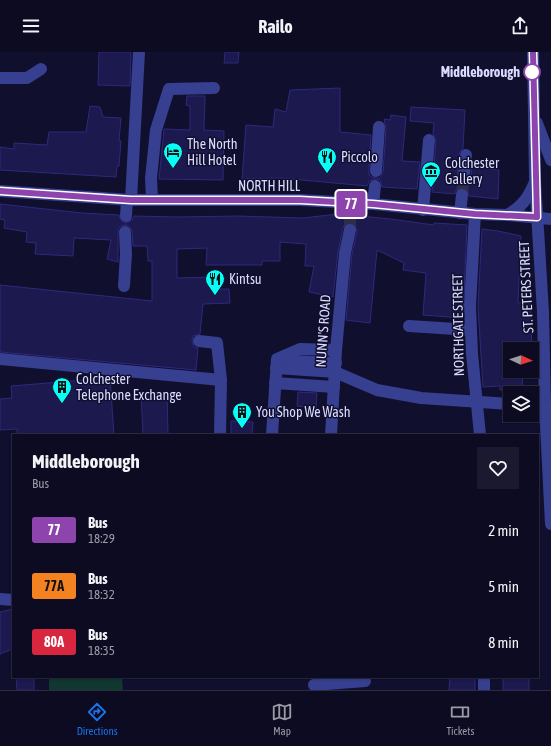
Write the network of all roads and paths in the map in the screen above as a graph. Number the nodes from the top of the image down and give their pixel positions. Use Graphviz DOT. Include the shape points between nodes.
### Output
graph roads {
  1 [pos="139,52"];
  2 [pos="533,52"];
  3 [pos="41,69"];
  4 [pos="0,78"];
  5 [pos="214,88"];
  6 [pos="534,115"];
  7 [pos="379,127"];
  8 [pos="429,140"];
  9 [pos="466,155"];
  10 [pos="551,160"];
  11 [pos="376,171"];
  12 [pos="464,175"];
  13 [pos="535,180"];
  14 [pos="375,186"];
  15 [pos="0,191"];
  16 [pos="462,195"];
  17 [pos="129,200"];
  18 [pos="152,200"];
  19 [pos="373,204"];
  20 [pos="423,210"];
  21 [pos="460,213"];
  22 [pos="475,214"];
  23 [pos="507,215"];
  24 [pos="126,216"];
  25 [pos="537,217"];
  26 [pos="551,219"];
  27 [pos="350,230"];
  28 [pos="125,232"];
  29 [pos="124,286"];
  30 [pos="409,326"];
  31 [pos="471,330"];
  32 [pos="199,342"];
  33 [pos="336,350"];
  34 [pos="0,359"];
  35 [pos="276,372"];
  36 [pos="335,376"];
  37 [pos="220,380"];
  38 [pos="476,402"];
  39 [pos="503,404"];
  40 [pos="539,406"];
  41 [pos="545,406"];
  42 [pos="220,434"];
  43 [pos="272,434"];
  44 [pos="331,434"];
  45 [pos="480,434"];
  46 [pos="551,512"];
  47 [pos="551,524"];
  48 [pos="0,599"];
  49 [pos="12,600"];
  50 [pos="484,678"];
  51 [pos="366,681"];
  52 [pos="314,684"];
  53 [pos="484,690"];
  1 -- 17 [label="street"];
  2 -- 6 [label="street"];
  3 -- 4 [label="street" via="27,78"];
  5 -- 18 [label="street" via="169,89 156,130 151,178"];
  6 -- 10 [label="street"];
  6 -- 13 [label="street"];
  7 -- 11 [label="street"];
  8 -- 20 [label="street"];
  9 -- 12 [label="street"];
  13 -- 23 [label="street" via="525,201"];
  13 -- 25 [label="street"];
  14 -- 19 [label="street"];
  15 -- 17 [label="street, NORTH HILL"];
  16 -- 21 [label="street"];
  17 -- 18 [label="street, NORTH HILL"];
  17 -- 24 [label="street"];
  18 -- 19 [label="street, NORTH HILL" via="300,200 351,209"];
  19 -- 20 [label="street, NORTH HILL"];
  20 -- 21 [label="street, NORTH HILL"];
  21 -- 22 [label="street, NORTH HILL"];
  22 -- 23 [label="street, NORTH HILL"];
  22 -- 31 [label="street, NORTHGATE STREET"];
  23 -- 25 [label="street, NORTH HILL"];
  25 -- 26 [label="street"];
  25 -- 41 [label="street, ST. PETERS STREET"];
  27 -- 33 [label="street, NUNN'S ROAD" via="345,253"];
  28 -- 29 [label="street"];
  30 -- 31 [label="street"];
  31 -- 38 [label="street, NORTHGATE STREET"];
  32 -- 37 [label="street" via="217,343"];
  33 -- 35 [label="street" via="300,349 277,359"];
  33 -- 36 [label="street, NUNN'S ROAD"];
  34 -- 37 [label="street"];
  35 -- 36 [label="street"];
  35 -- 43 [label="street"];
  36 -- 38 [label="street" via="377,390 421,398"];
  36 -- 44 [label="street, NUNN'S ROAD"];
  37 -- 42 [label="street"];
  38 -- 39 [label="street"];
  38 -- 45 [label="street, NORTHGATE STREET"];
  40 -- 41 [label="street"];
  41 -- 46 [label="street, ST. PETERS STREET"];
  46 -- 47 [label="street, ST. PETERS STREET"];
  48 -- 49 [label="street"];
  50 -- 53 [label="street"];
  51 -- 52 [label="street"];
}
